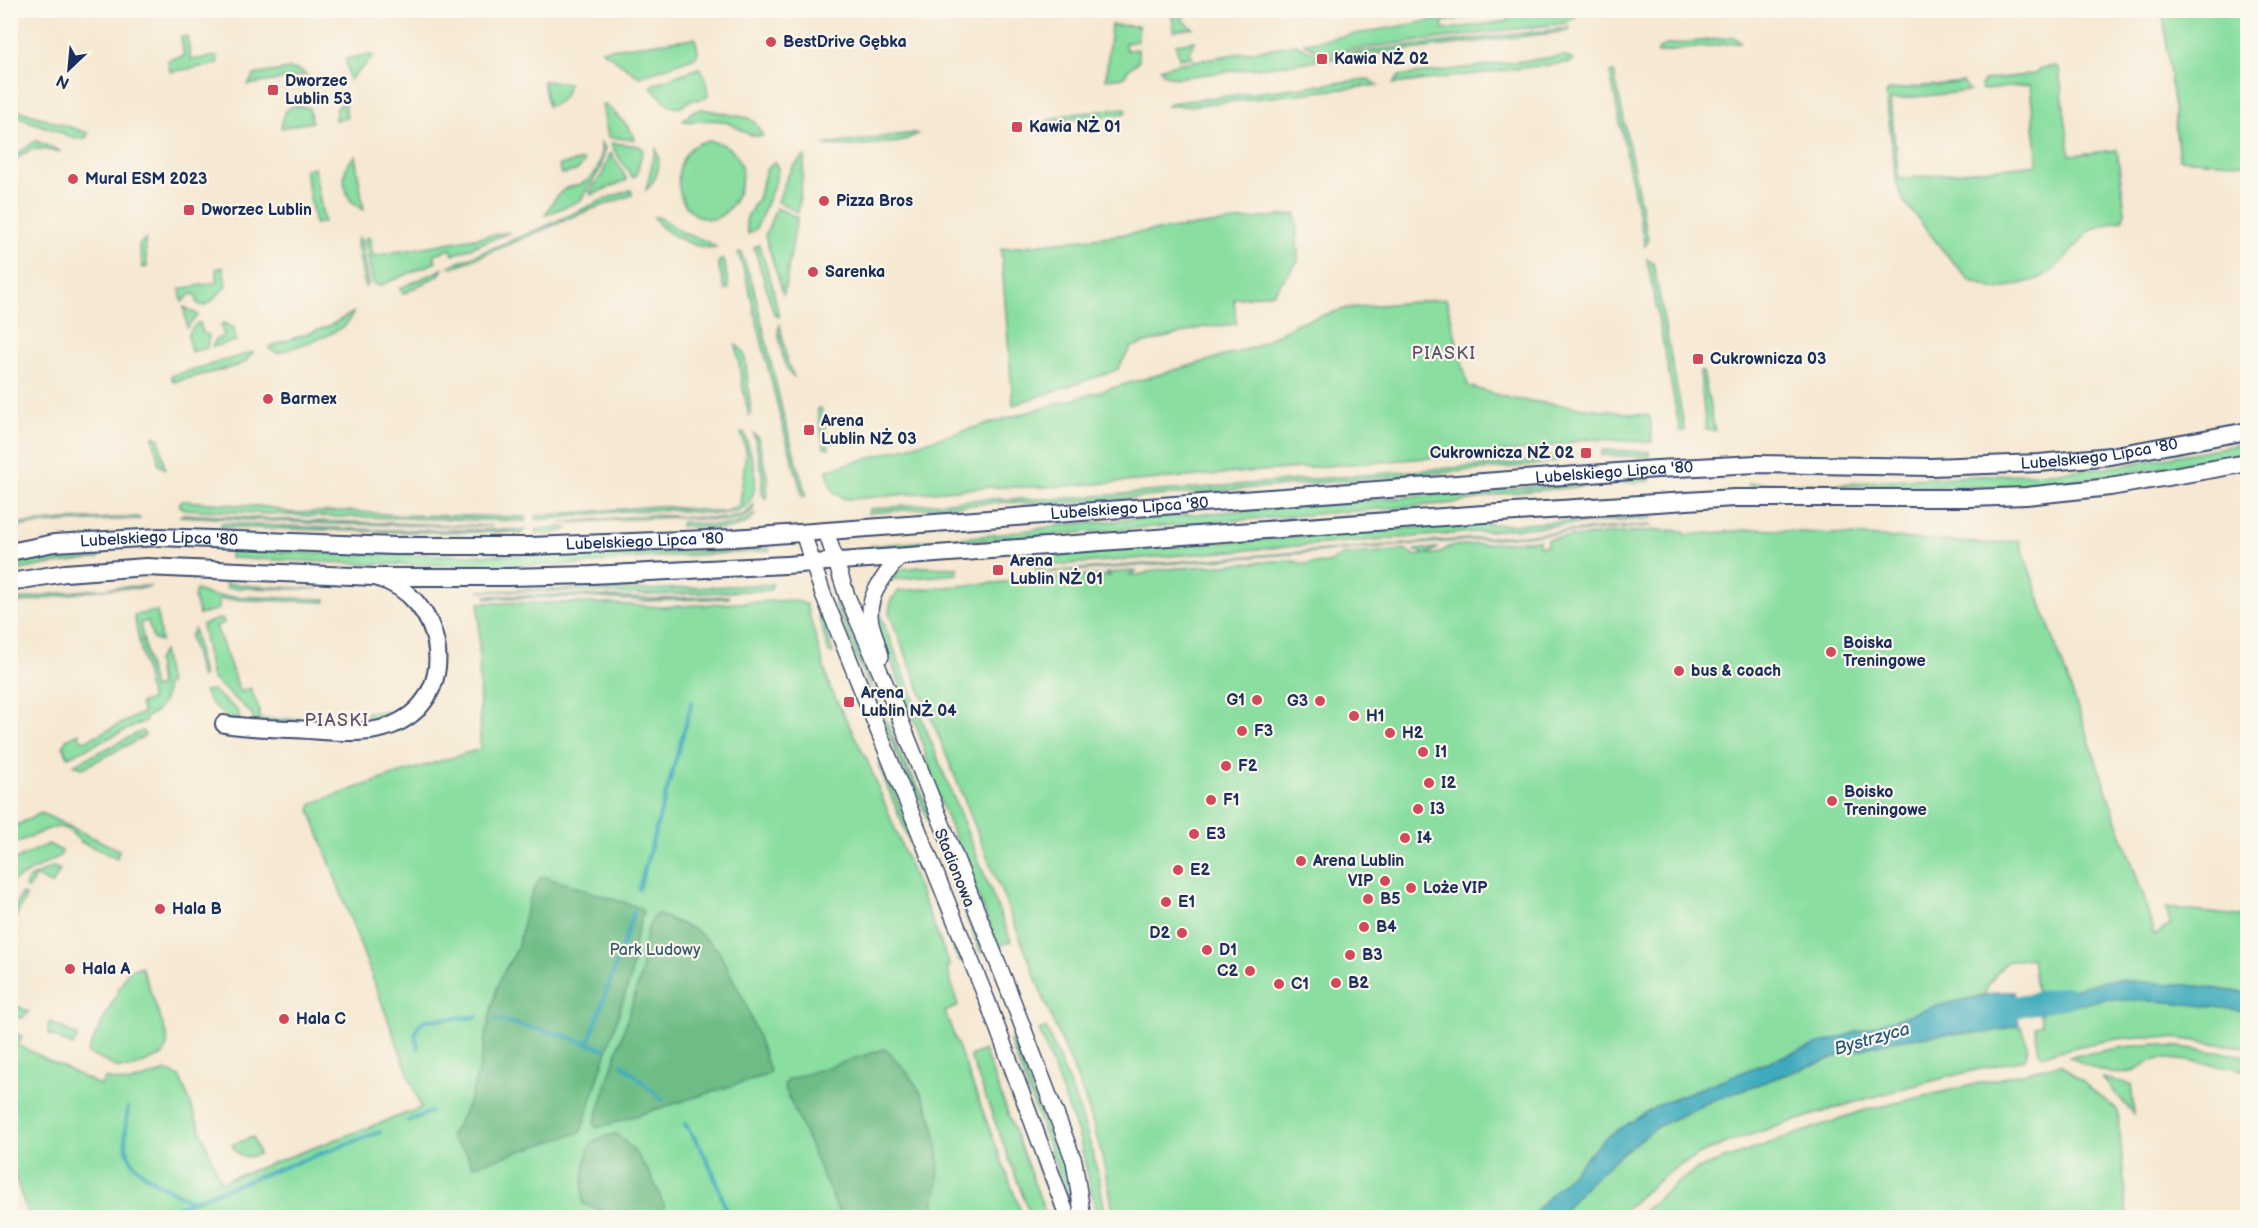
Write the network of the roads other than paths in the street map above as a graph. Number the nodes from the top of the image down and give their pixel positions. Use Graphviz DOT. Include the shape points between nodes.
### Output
graph roads {
  1 [pos="2247,431"];
  2 [pos="2247,463"];
  3 [pos="826,531"];
  4 [pos="803,533"];
  5 [pos="10,552"];
  6 [pos="898,558"];
  7 [pos="836,562"];
  8 [pos="813,563"];
  9 [pos="374,577"];
  10 [pos="10,582"];
  11 [pos="892,699"];
  12 [pos="224,724"];
  13 [pos="1068,1218"];
  14 [pos="1083,1218"];
  1 -- 3 [label="main road, Lubelskiego Lipca '80" via="2110,456 2040,463 1931,467 1758,464 1657,469"];
  2 -- 6 [label="main road, Lubelskiego Lipca '80" via="2110,487 2026,496 1743,498"];
  3 -- 4 [label="main road, Lubelskiego Lipca '80"];
  3 -- 7 [label="street, Stadionowa"];
  4 -- 5 [label="main road, Lubelskiego Lipca '80" via="531,546 394,546 159,537 54,543"];
  4 -- 8 [label="street, Stadionowa"];
  6 -- 7 [label="main road, Lubelskiego Lipca '80"];
  6 -- 11 [label="street, Stadionowa" via="874,592 869,612"];
  7 -- 8 [label="main road, Lubelskiego Lipca '80"];
  7 -- 11 [label="street, Stadionowa"];
  8 -- 9 [label="main road, Lubelskiego Lipca '80" via="591,575"];
  8 -- 13 [label="street, Stadionowa" via="987,1000"];
  9 -- 10 [label="main road, Lubelskiego Lipca '80" via="178,567 100,569"];
  9 -- 12 [label="main road" via="404,591 425,614 437,642 434,677 412,713 400,722 353,731"];
  11 -- 14 [label="street, Stadionowa" via="1074,1161"];
}
